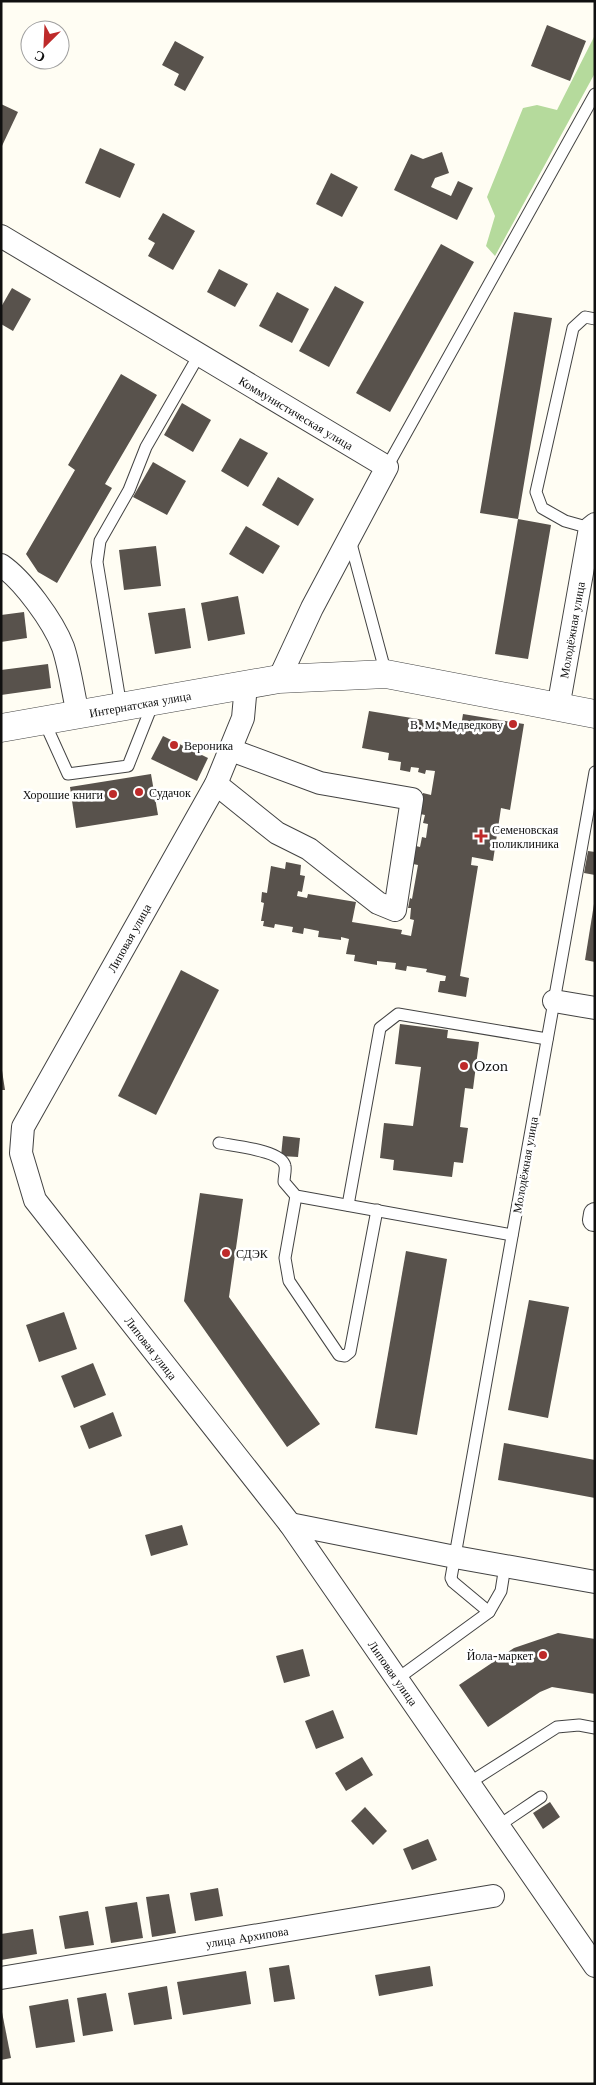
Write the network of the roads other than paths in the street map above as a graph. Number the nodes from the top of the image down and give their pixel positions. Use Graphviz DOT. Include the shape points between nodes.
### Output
graph roads {
  1 [pos="595,94"];
  2 [pos="1,236"];
  3 [pos="595,319"];
  4 [pos="199,355"];
  5 [pos="387,467"];
  6 [pos="593,526"];
  7 [pos="349,537"];
  8 [pos="1,564"];
  9 [pos="386,674"];
  10 [pos="279,679"];
  11 [pos="246,685"];
  12 [pos="153,701"];
  13 [pos="121,707"];
  14 [pos="558,708"];
  15 [pos="78,714"];
  16 [pos="595,714"];
  17 [pos="44,720"];
  18 [pos="1,728"];
  19 [pos="231,750"];
  20 [pos="595,772"];
  21 [pos="216,784"];
  22 [pos="554,1001"];
  23 [pos="595,1008"];
  24 [pos="547,1039"];
  25 [pos="219,1143"];
  26 [pos="296,1196"];
  27 [pos="348,1205"];
  28 [pos="377,1210"];
  29 [pos="512,1236"];
  30 [pos="290,1524"];
  31 [pos="455,1557"];
  32 [pos="505,1566"];
  33 [pos="595,1582"];
  34 [pos="489,1612"];
  35 [pos="397,1679"];
  36 [pos="595,1728"];
  37 [pos="469,1783"];
  38 [pos="541,1797"];
  39 [pos="498,1826"];
  40 [pos="493,1896"];
  41 [pos="595,1966"];
  42 [pos="1,1978"];
  1 -- 5 [label="lane"];
  2 -- 4 [label="street, Коммунистическая улица"];
  3 -- 6 [label="lane" via="585,317 573,328 536,492 542,508 565,521"];
  4 -- 5 [label="street, Коммунистическая улица"];
  4 -- 13 [label="lane" via="146,447 129,490 100,541 97,562"];
  5 -- 7 [label="street"];
  6 -- 14 [label="street, Молодёжная улица"];
  7 -- 9 [label="lane"];
  7 -- 10 [label="street"];
  8 -- 15 [label="street" via="40,606 62,647"];
  9 -- 10 [label="street, Интернатская улица"];
  9 -- 14 [label="street, Интернатская улица"];
  10 -- 11 [label="street, Интернатская улица"];
  11 -- 12 [label="street, Интернатская улица"];
  11 -- 19 [label="street, Липовая улица" via="242,718"];
  12 -- 13 [label="street, Интернатская улица"];
  12 -- 17 [label="lane" via="128,766 68,774"];
  13 -- 15 [label="street, Интернатская улица"];
  14 -- 16 [label="street, Интернатская улица"];
  15 -- 17 [label="street, Интернатская улица"];
  17 -- 18 [label="street, Интернатская улица"];
  19 -- 21 [label="street, Липовая улица"];
  19 -- 21 [label="street" via="320,783 412,799 395,910 378,903 309,850 277,832"];
  20 -- 22 [label="lane, Молодёжная улица"];
  21 -- 30 [label="street, Липовая улица" via="23,1126 21,1153 35,1200"];
  22 -- 23 [label="street"];
  22 -- 24 [label="lane, Молодёжная улица"];
  24 -- 27 [label="lane" via="398,1014 380,1028"];
  24 -- 29 [label="lane, Молодёжная улица"];
  25 -- 26 [label="lane" via="268,1152 280,1158 285,1165 284,1182"];
  26 -- 27 [label="lane"];
  26 -- 28 [label="lane" via="285,1258 289,1281 339,1354 345,1356 350,1352"];
  27 -- 28 [label="lane"];
  28 -- 29 [label="lane"];
  29 -- 31 [label="lane, Молодёжная улица"];
  30 -- 31 [label="street"];
  30 -- 35 [label="street, Липовая улица"];
  31 -- 32 [label="street"];
  31 -- 34 [label="lane, Молодёжная улица" via="453,1582"];
  32 -- 33 [label="street"];
  32 -- 34 [label="lane" via="501,1591"];
  34 -- 35 [label="lane"];
  35 -- 37 [label="street, Липовая улица"];
  36 -- 37 [label="lane" via="580,1725 556,1727"];
  37 -- 39 [label="street, Липовая улица"];
  38 -- 39 [label="lane"];
  39 -- 41 [label="street, Липовая улица"];
  40 -- 42 [label="street, улица Архипова"];
}
